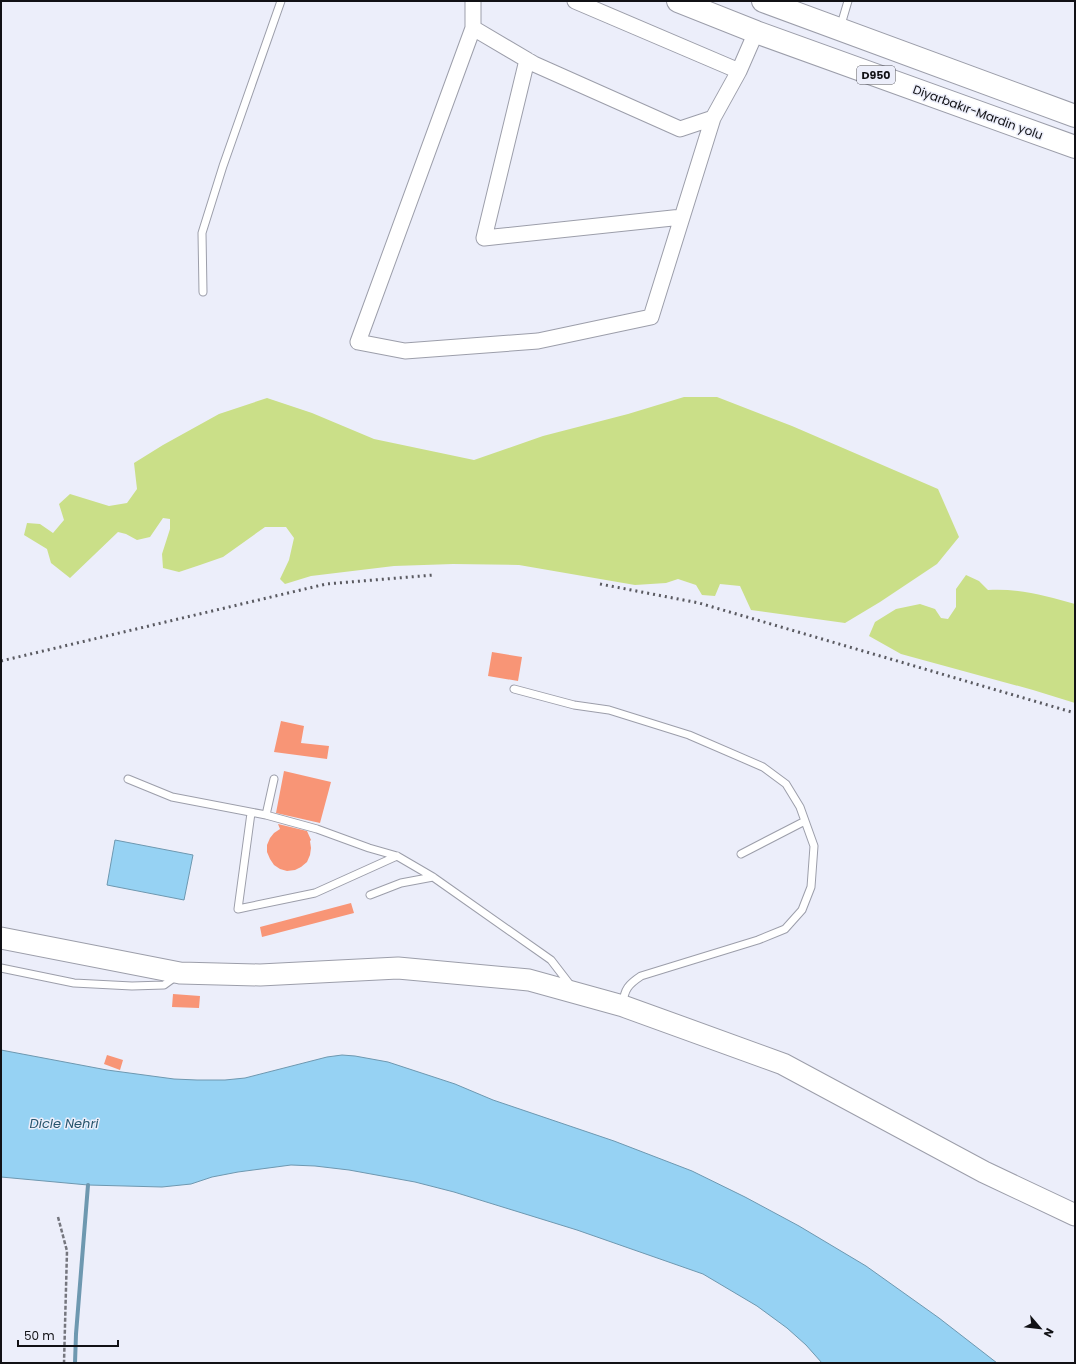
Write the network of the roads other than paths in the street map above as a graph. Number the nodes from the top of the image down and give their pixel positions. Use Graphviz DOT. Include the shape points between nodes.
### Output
graph roads {
  1 [pos="281,1"];
  2 [pos="473,1"];
  3 [pos="575,1"];
  4 [pos="678,1"];
  5 [pos="763,1"];
  6 [pos="848,1"];
  7 [pos="473,28"];
  8 [pos="839,29"];
  9 [pos="756,32"];
  10 [pos="527,60"];
  11 [pos="739,72"];
  12 [pos="1075,116"];
  13 [pos="713,118"];
  14 [pos="1075,147"];
  15 [pos="682,217"];
  16 [pos="203,292"];
  17 [pos="514,689"];
  18 [pos="128,779"];
  19 [pos="274,779"];
  20 [pos="251,813"];
  21 [pos="266,815"];
  22 [pos="805,821"];
  23 [pos="741,854"];
  24 [pos="397,856"];
  25 [pos="433,877"];
  26 [pos="370,895"];
  27 [pos="1,938"];
  28 [pos="1,968"];
  29 [pos="180,973"];
  30 [pos="578,994"];
  31 [pos="623,1006"];
  32 [pos="1075,1215"];
  1 -- 16 [label="lane" via="202,233"];
  2 -- 7 [label="street"];
  3 -- 11 [label="street"];
  4 -- 9 [label="highway, Diyarbakır-Mardin yolu / D950"];
  5 -- 8 [label="highway, D950"];
  6 -- 8 [label="lane"];
  7 -- 10 [label="street"];
  7 -- 15 [label="street" via="358,342 405,351 538,341 651,317"];
  8 -- 12 [label="highway, D950"];
  9 -- 11 [label="street"];
  9 -- 14 [label="highway, Diyarbakır-Mardin yolu / D950"];
  10 -- 13 [label="street" via="680,129"];
  10 -- 15 [label="street" via="484,238"];
  11 -- 13 [label="street"];
  13 -- 15 [label="street"];
  17 -- 22 [label="lane" via="574,705 621,713 689,735 763,768 786,784"];
  18 -- 20 [label="lane" via="172,797"];
  19 -- 21 [label="lane"];
  20 -- 21 [label="lane"];
  20 -- 24 [label="lane" via="238,909 315,893"];
  21 -- 24 [label="lane"];
  22 -- 23 [label="lane"];
  22 -- 31 [label="lane" via="814,846 811,888 802,910 785,929 758,940 641,976 630,983 624,995"];
  24 -- 25 [label="lane"];
  25 -- 26 [label="lane" via="401,883"];
  25 -- 30 [label="lane" via="551,960"];
  27 -- 29 [label="street"];
  28 -- 29 [label="lane" via="74,983 132,986 164,984"];
  29 -- 30 [label="street" via="260,975 398,968 529,980"];
  30 -- 31 [label="street"];
  31 -- 32 [label="street" via="783,1064 984,1172"];
}
